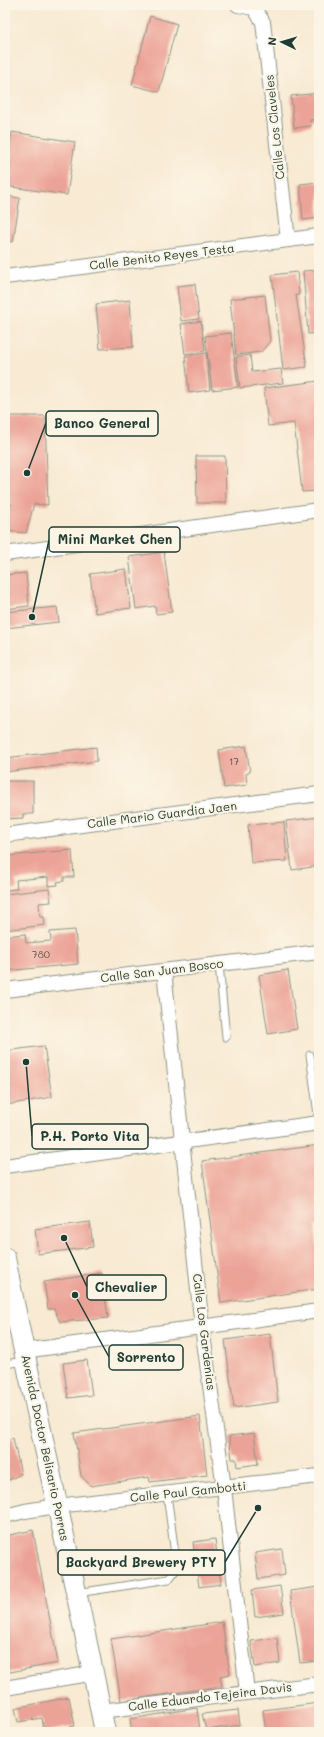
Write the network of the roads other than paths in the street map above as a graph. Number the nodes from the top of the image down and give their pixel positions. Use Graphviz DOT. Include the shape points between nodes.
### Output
graph roads {
  1 [pos="238,5"];
  2 [pos="319,236"];
  3 [pos="288,240"];
  4 [pos="5,277"];
  5 [pos="319,510"];
  6 [pos="5,554"];
  7 [pos="319,794"];
  8 [pos="5,835"];
  9 [pos="319,952"];
  10 [pos="219,964"];
  11 [pos="164,971"];
  12 [pos="5,990"];
  13 [pos="226,1037"];
  14 [pos="310,1055"];
  15 [pos="319,1122"];
  16 [pos="181,1141"];
  17 [pos="5,1166"];
  18 [pos="5,1258"];
  19 [pos="8,1284"];
  20 [pos="319,1311"];
  21 [pos="202,1327"];
  22 [pos="24,1356"];
  23 [pos="5,1364"];
  24 [pos="319,1476"];
  25 [pos="224,1488"];
  26 [pos="168,1494"];
  27 [pos="57,1506"];
  28 [pos="5,1516"];
  29 [pos="77,1593"];
  30 [pos="94,1673"];
  31 [pos="319,1684"];
  32 [pos="5,1688"];
  33 [pos="247,1693"];
  34 [pos="101,1711"];
  35 [pos="106,1732"];
  1 -- 3 [label="street, Calle Los Claveles" via="254,8 263,22"];
  2 -- 3 [label="street, Calle Benito Reyes Testa"];
  3 -- 4 [label="street, Calle Benito Reyes Testa"];
  5 -- 6 [label="street"];
  7 -- 8 [label="street, Calle Mario Guardia Jaen"];
  9 -- 10 [label="street, Calle San Juan Bosco"];
  10 -- 11 [label="street, Calle San Juan Bosco"];
  10 -- 13 [label="lane"];
  11 -- 12 [label="street, Calle San Juan Bosco"];
  11 -- 16 [label="street, Calle Los Gardenias"];
  14 -- 15 [label="lane"];
  15 -- 16 [label="street"];
  16 -- 17 [label="street"];
  16 -- 21 [label="street, Calle Los Gardenias"];
  18 -- 19 [label="street, Avenida Doctor Belisario Porras"];
  19 -- 22 [label="street, Avenida Doctor Belisario Porras"];
  20 -- 21 [label="street"];
  21 -- 22 [label="street"];
  21 -- 25 [label="street, Calle Los Gardenias"];
  22 -- 23 [label="lane"];
  22 -- 27 [label="street, Avenida Doctor Belisario Porras"];
  24 -- 25 [label="street, Calle Paul Gambotti"];
  25 -- 26 [label="street, Calle Paul Gambotti"];
  25 -- 33 [label="street, Calle Los Gardenias"];
  26 -- 27 [label="street, Calle Paul Gambotti"];
  26 -- 29 [label="lane" via="176,1562 176,1571 169,1579"];
  27 -- 28 [label="street, Calle Paul Gambotti"];
  27 -- 29 [label="street, Avenida Doctor Belisario Porras"];
  29 -- 30 [label="street, Avenida Doctor Belisario Porras"];
  30 -- 32 [label="street"];
  30 -- 34 [label="street, Avenida Doctor Belisario Porras"];
  31 -- 33 [label="street, Calle Eduardo Tejeira Davis"];
  33 -- 34 [label="street, Calle Eduardo Tejeira Davis"];
  34 -- 35 [label="street, Avenida Doctor Belisario Porras"];
}
